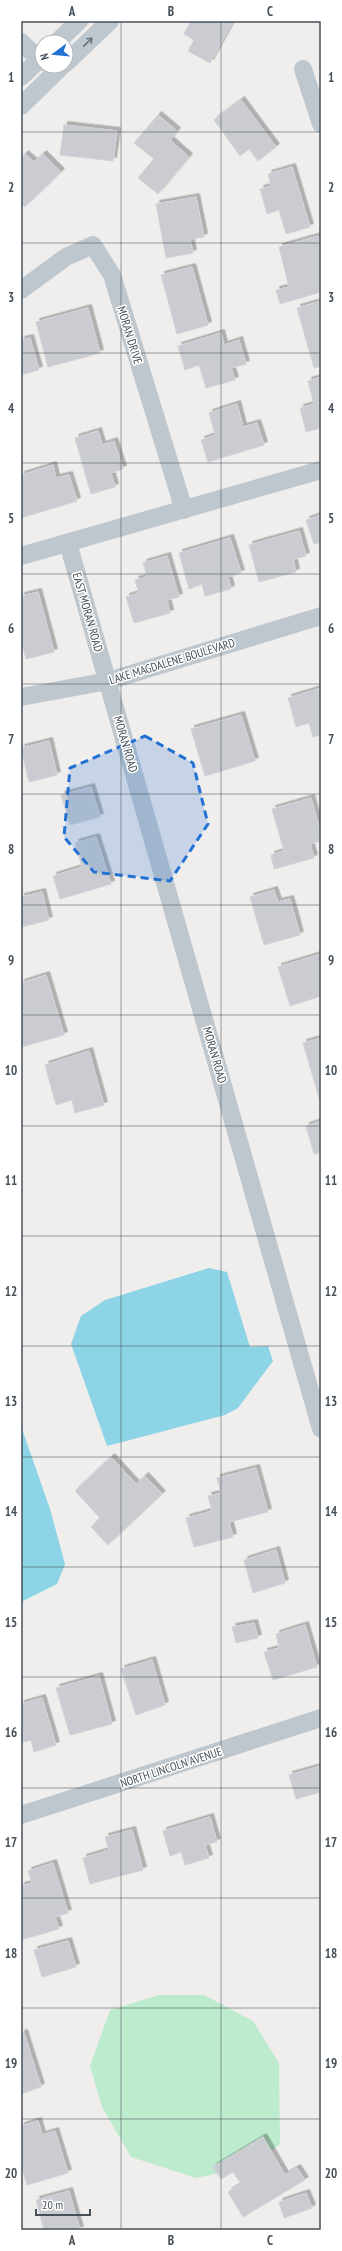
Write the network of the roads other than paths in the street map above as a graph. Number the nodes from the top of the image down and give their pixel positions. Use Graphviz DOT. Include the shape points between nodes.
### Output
graph roads {
  1 [pos="79,21"];
  2 [pos="110,21"];
  3 [pos="65,34"];
  4 [pos="21,42"];
  5 [pos="74,47"];
  6 [pos="34,52"];
  7 [pos="303,69"];
  8 [pos="34,71"];
  9 [pos="43,74"];
  10 [pos="21,77"];
  11 [pos="21,106"];
  12 [pos="321,124"];
  13 [pos="21,290"];
  14 [pos="321,470"];
  15 [pos="184,510"];
  16 [pos="68,543"];
  17 [pos="21,556"];
  18 [pos="321,616"];
  19 [pos="108,681"];
  20 [pos="21,697"];
  21 [pos="321,1429"];
  22 [pos="321,1718"];
  23 [pos="21,1815"];
  1 -- 3 [label="street"];
  5 -- 2 [label="street, one-way"];
  4 -- 6 [label="street"];
  7 -- 12 [label="street"];
  8 -- 10 [label="street"];
  9 -- 11 [label="street"];
  13 -- 15 [label="street, MORAN DRIVE" via="66,257 93,245 112,275"];
  14 -- 15 [label="street"];
  15 -- 16 [label="street"];
  16 -- 17 [label="street"];
  16 -- 19 [label="street, EAST MORAN ROAD"];
  18 -- 19 [label="street, LAKE MAGDALENE BOULEVARD"];
  19 -- 20 [label="street, LAKE MAGDALENE BOULEVARD"];
  19 -- 21 [label="street, MORAN ROAD"];
  22 -- 23 [label="street, NORTH LINCOLN AVENUE"];
}
